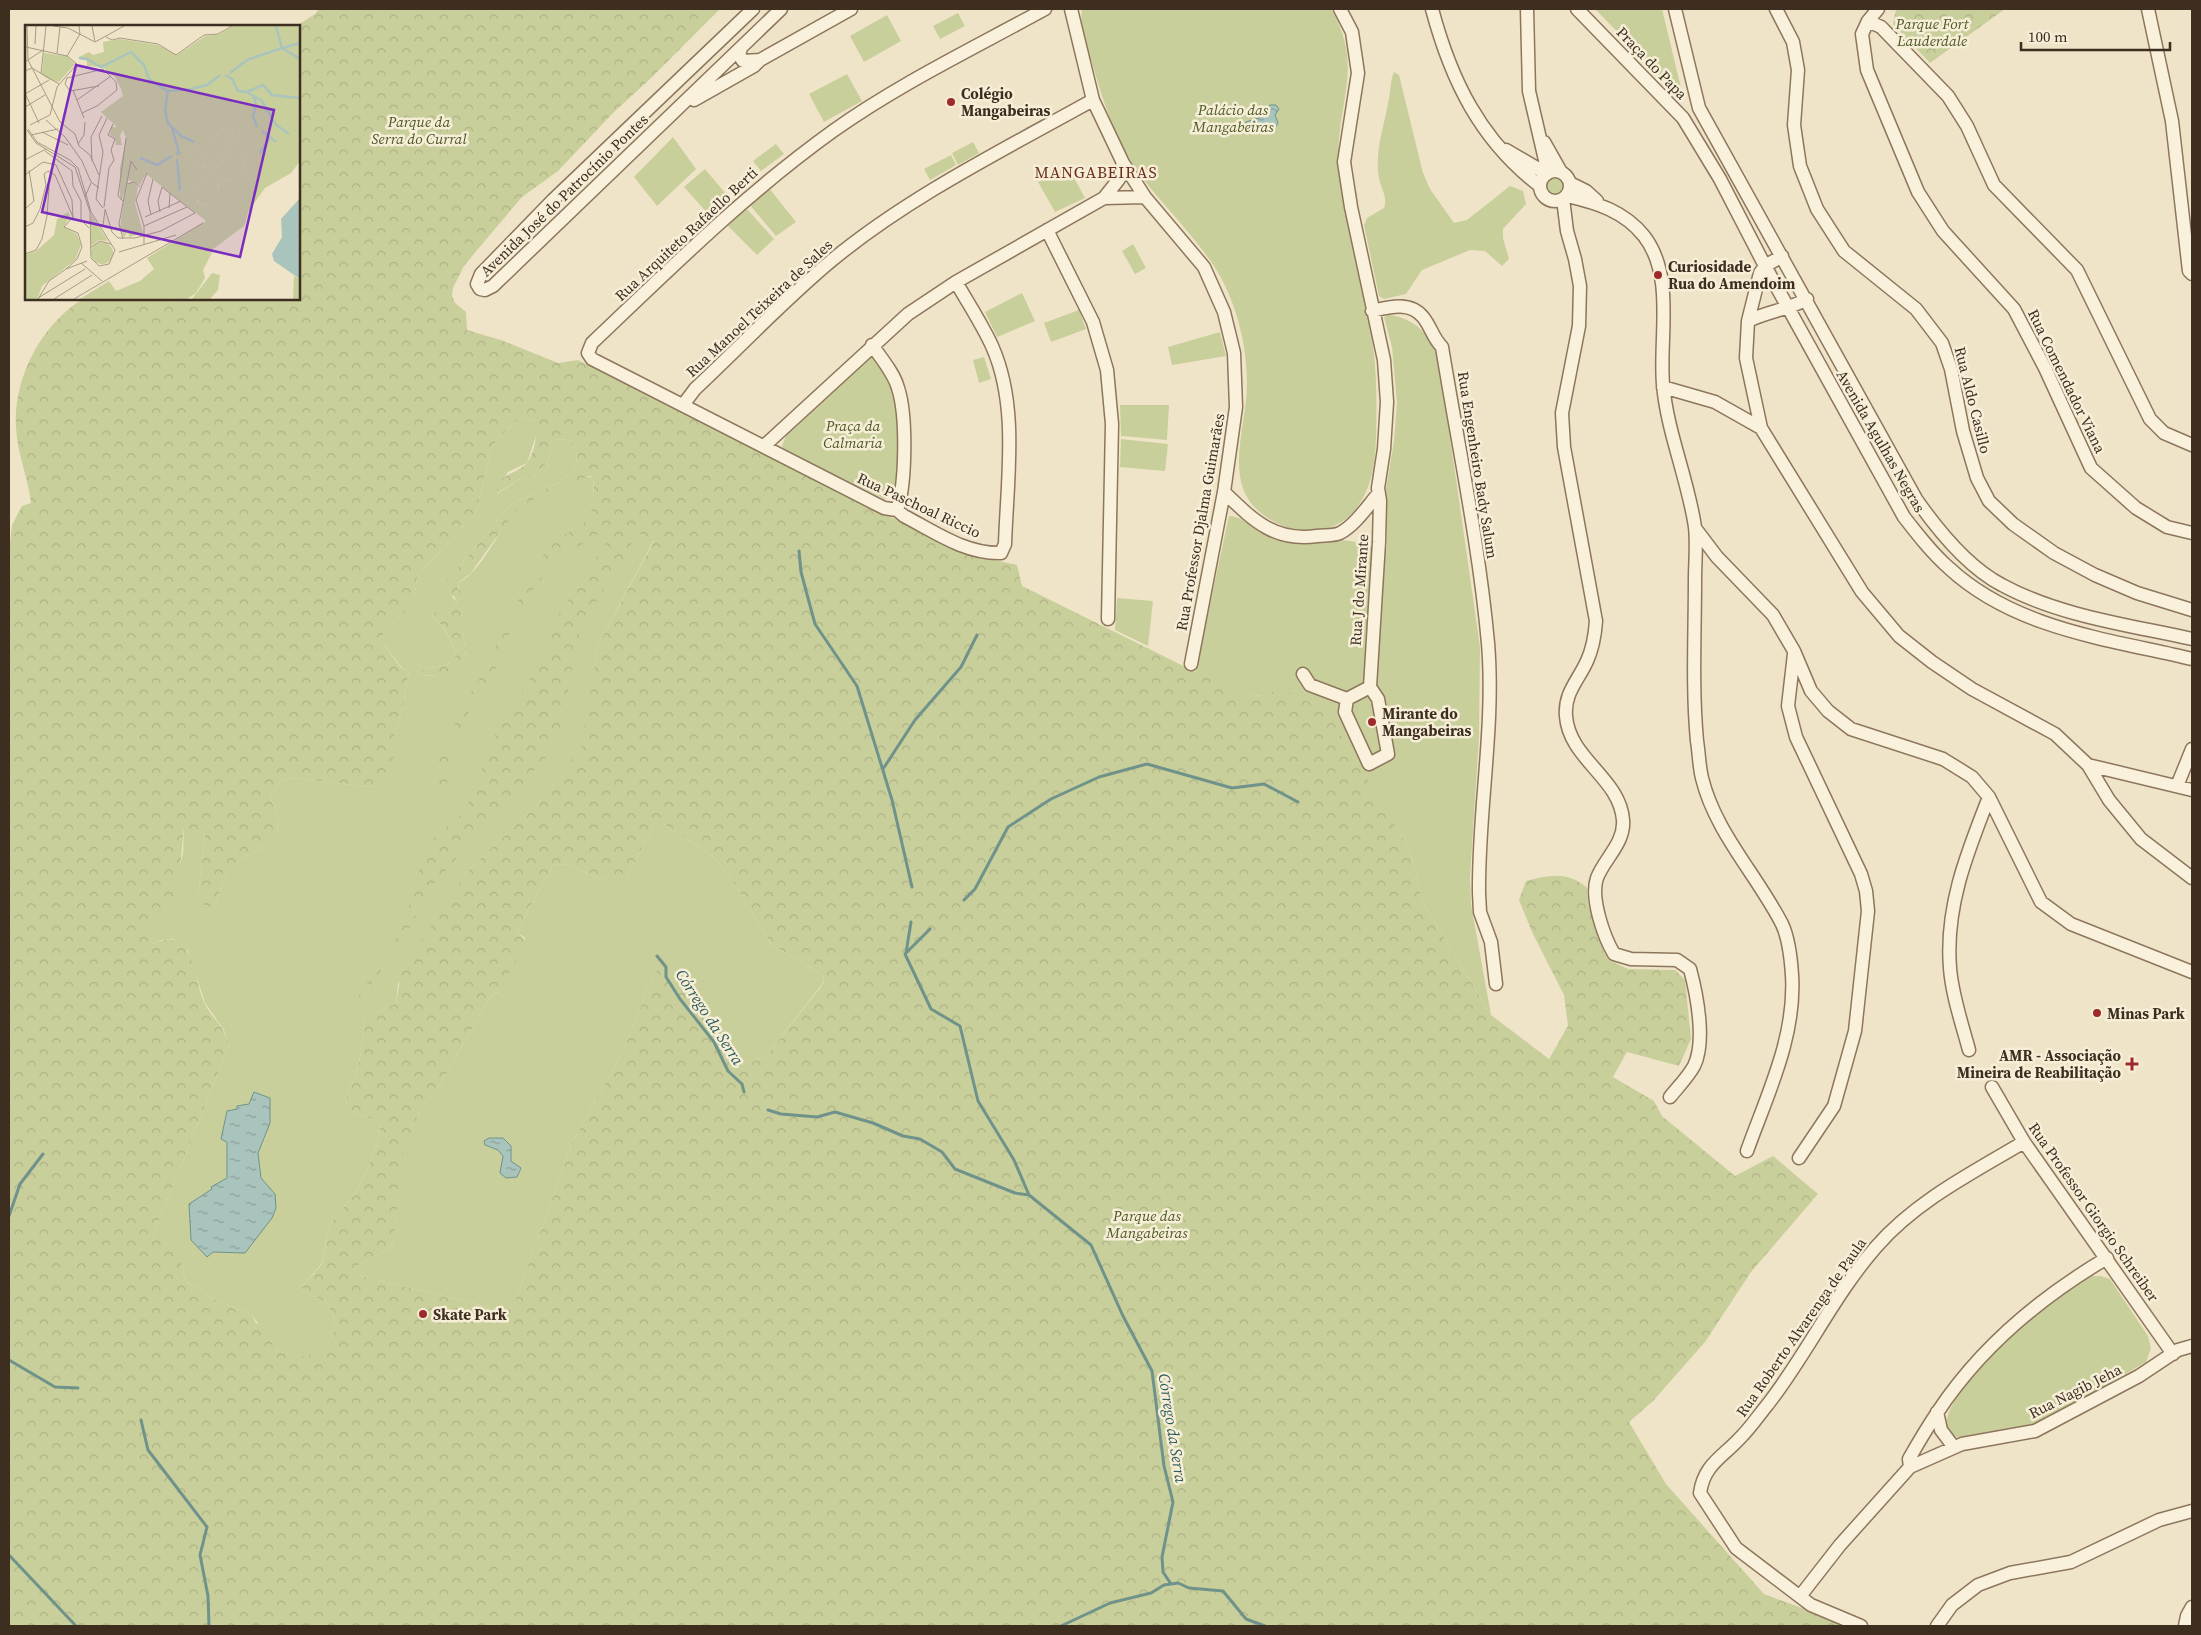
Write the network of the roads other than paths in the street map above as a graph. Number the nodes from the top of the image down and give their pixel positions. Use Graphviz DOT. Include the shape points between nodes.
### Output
graph roads {
  1 [pos="753,9"];
  2 [pos="781,9"];
  3 [pos="851,9"];
  4 [pos="1045,9"];
  5 [pos="1071,9"];
  6 [pos="1340,9"];
  7 [pos="1432,9"];
  8 [pos="1527,9"];
  9 [pos="1576,9"];
  10 [pos="1675,9"];
  11 [pos="1776,9"];
  12 [pos="1878,9"];
  13 [pos="2148,9"];
  14 [pos="1868,22"];
  15 [pos="741,48"];
  16 [pos="760,60"];
  17 [pos="1093,100"];
  18 [pos="1699,108"];
  19 [pos="676,110"];
  20 [pos="1683,118"];
  21 [pos="1537,129"];
  22 [pos="1498,145"];
  23 [pos="1123,163"];
  24 [pos="1561,172"];
  25 [pos="1547,174"];
  26 [pos="1540,186"];
  27 [pos="1567,193"];
  28 [pos="1145,197"];
  29 [pos="1104,198"];
  30 [pos="1550,200"];
  31 [pos="1047,230"];
  32 [pos="1567,231"];
  33 [pos="1782,256"];
  34 [pos="1765,266"];
  35 [pos="2192,274"];
  36 [pos="956,282"];
  37 [pos="1754,292"];
  38 [pos="1807,300"];
  39 [pos="1789,309"];
  40 [pos="1372,311"];
  41 [pos="1767,312"];
  42 [pos="1748,321"];
  43 [pos="872,345"];
  44 [pos="588,353"];
  45 [pos="1663,387"];
  46 [pos="682,405"];
  47 [pos="1760,428"];
  48 [pos="2192,445"];
  49 [pos="764,446"];
  50 [pos="1224,492"];
  51 [pos="1378,494"];
  52 [pos="897,510"];
  53 [pos="1695,528"];
  54 [pos="2192,533"];
  55 [pos="2192,610"];
  56 [pos="1108,619"];
  57 [pos="2192,639"];
  58 [pos="1794,651"];
  59 [pos="2192,658"];
  60 [pos="1192,664"];
  61 [pos="1303,674"];
  62 [pos="1370,687"];
  63 [pos="1347,699"];
  64 [pos="2192,749"];
  65 [pos="2088,765"];
  66 [pos="2177,786"];
  67 [pos="2192,790"];
  68 [pos="1989,798"];
  69 [pos="2192,878"];
  70 [pos="2192,972"];
  71 [pos="1496,984"];
  72 [pos="1969,1050"];
  73 [pos="1992,1087"];
  74 [pos="1670,1097"];
  75 [pos="2024,1142"];
  76 [pos="1747,1151"];
  77 [pos="1799,1158"];
  78 [pos="2107,1258"];
  79 [pos="2192,1346"];
  80 [pos="2173,1354"];
  81 [pos="1937,1412"];
  82 [pos="1953,1446"];
  83 [pos="1910,1467"];
  84 [pos="2192,1511"];
  85 [pos="1801,1595"];
  86 [pos="2192,1607"];
  87 [pos="1861,1626"];
  88 [pos="1937,1626"];
  89 [pos="2185,1626"];
  1 -- 19 [label="street, Avenida José do Patrocínio Pontes" via="520,234 482,274 477,284 480,289 493,286"];
  2 -- 15 [label="street, Avenida José do Patrocínio Pontes"];
  3 -- 16 [label="street"];
  4 -- 44 [label="street, Rua Arquiteto Rafaello Berti" via="896,89 779,172 726,216 592,343"];
  5 -- 17 [label="street, Rua Professor Djalma Guimarães"];
  6 -- 40 [label="street" via="1352,32 1358,73 1344,162"];
  7 -- 22 [label="street" via="1471,112"];
  8 -- 21 [label="street" via="1529,91"];
  9 -- 20 [label="street, Praça do Papa"];
  10 -- 18 [label="street, Praça do Papa"];
  11 -- 55 [label="street, Rua Aldo Casillo" via="1793,42 1798,70 1794,125 1800,166 1817,209 1844,251 1916,308 1942,343 1951,369 1968,450 1977,478 1990,501 2013,524 2054,553 2137,593"];
  12 -- 14 [label="street"];
  13 -- 35 [label="street" via="2172,121 2189,271"];
  14 -- 48 [label="street" via="1881,27 1948,96 1994,185 2077,270 2150,419 2164,433"];
  14 -- 54 [label="street, Rua Comendador Viana" via="1862,34 1867,70 1918,192 1943,231 2014,308 2091,468 2136,508 2167,527"];
  15 -- 16 [label="street" via="739,55 743,61"];
  15 -- 19 [label="street, Avenida José do Patrocínio Pontes"];
  16 -- 19 [label="street"];
  17 -- 23 [label="street, Rua Professor Djalma Guimarães"];
  17 -- 46 [label="street, Rua Manoel Teixeira de Sales" via="949,181 852,246 695,389"];
  18 -- 20 [label="street"];
  18 -- 33 [label="street, Avenida Agulhas Negras"];
  20 -- 34 [label="street, Avenida Agulhas Negras" via="1720,179"];
  21 -- 24 [label="street"];
  21 -- 25 [label="street"];
  22 -- 25 [label="street"];
  22 -- 26 [label="street" via="1521,172"];
  23 -- 28 [label="street, Rua Professor Djalma Guimarães"];
  23 -- 29 [label="street" via="1118,179"];
  24 -- 25 [label="street"];
  24 -- 27 [label="street"];
  25 -- 26 [label="street"];
  26 -- 30 [label="street" via="1543,195"];
  27 -- 30 [label="street"];
  27 -- 32 [label="street"];
  27 -- 45 [label="street" via="1586,191 1629,221 1645,237 1659,265 1663,305"];
  28 -- 29 [label="street"];
  28 -- 50 [label="street, Rua Professor Djalma Guimarães" via="1204,267 1224,312 1236,376 1236,407"];
  29 -- 31 [label="street"];
  30 -- 32 [label="street"];
  31 -- 36 [label="street"];
  31 -- 56 [label="street" via="1093,322 1107,370 1112,424"];
  32 -- 74 [label="street" via="1580,296 1579,326 1562,413 1564,447 1596,621 1587,662 1567,696 1566,716 1569,734 1619,801 1624,821 1621,837 1597,879 1596,902 1608,945 1614,954 1631,959 1677,960 1690,969 1696,991 1700,1048 1694,1066"];
  33 -- 34 [label="street"];
  33 -- 38 [label="street, Avenida Agulhas Negras"];
  34 -- 37 [label="street"];
  34 -- 39 [label="street, Avenida Agulhas Negras"];
  36 -- 43 [label="street" via="908,314"];
  36 -- 52 [label="street, Rua Paschoal Riccio" via="992,346 1006,400 1005,544 1001,553 968,549"];
  37 -- 41 [label="street"];
  37 -- 42 [label="street"];
  38 -- 39 [label="street"];
  38 -- 57 [label="street, Avenida Agulhas Negras" via="1916,499 1935,527 1960,553 2000,584 2034,600"];
  39 -- 41 [label="street"];
  39 -- 59 [label="street, Avenida Agulhas Negras" via="1904,517 1950,569 1989,598 2030,619"];
  40 -- 51 [label="street, Rua J do Mirante" via="1384,360 1387,402"];
  40 -- 71 [label="street, Rua Engenheiro Bady Salum" via="1393,306 1414,311 1423,317 1442,347 1488,644 1488,741 1478,893 1480,912 1491,942"];
  41 -- 42 [label="street"];
  42 -- 47 [label="street" via="1746,358"];
  43 -- 49 [label="street"];
  43 -- 52 [label="street" via="898,386 901,399 902,496"];
  44 -- 46 [label="street, Rua Paschoal Riccio" via="592,359"];
  45 -- 47 [label="street" via="1715,402"];
  45 -- 53 [label="street"];
  46 -- 49 [label="street, Rua Paschoal Riccio"];
  47 -- 65 [label="street" via="1862,592 1899,636 1972,688 2055,734"];
  49 -- 52 [label="street, Rua Paschoal Riccio" via="884,508"];
  50 -- 51 [label="street" via="1262,526 1285,536 1303,538 1339,533 1359,517"];
  50 -- 60 [label="street, Rua Professor Djalma Guimarães"];
  51 -- 62 [label="street, Rua J do Mirante" via="1379,542"];
  53 -- 58 [label="street" via="1717,557 1773,615"];
  53 -- 76 [label="street" via="1695,714 1701,775 1707,794 1744,864 1782,925 1792,978 1791,1019 1782,1054"];
  58 -- 68 [label="street" via="1811,691 1828,711 1851,729 1943,759 1972,777"];
  58 -- 77 [label="street" via="1788,706 1796,737 1861,874 1868,912 1855,1031 1850,1050 1834,1106"];
  61 -- 63 [label="street" via="1310,684"];
  62 -- 63 [label="street"];
  62 -- 63 [label="street" via="1378,699 1388,754 1369,764 1345,712"];
  64 -- 66 [label="street"];
  65 -- 66 [label="street"];
  65 -- 69 [label="street" via="2109,800 2141,839"];
  66 -- 67 [label="street"];
  68 -- 70 [label="street" via="2041,902 2071,924"];
  68 -- 72 [label="street" via="1969,846 1950,912 1950,968"];
  73 -- 75 [label="street, Rua Professor Giorgio Schreiber"];
  75 -- 78 [label="street, Rua Professor Giorgio Schreiber"];
  75 -- 85 [label="street, Rua Roberto Alvarenga de Paula" via="1934,1196 1876,1247 1828,1312 1774,1396 1741,1438 1706,1470 1700,1493 1736,1548"];
  78 -- 80 [label="street, Rua Professor Giorgio Schreiber"];
  78 -- 81 [label="street, Rua Nagib Jeha" via="2075,1277 2020,1319 1978,1362"];
  79 -- 80 [label="street, Rua Nagib Jeha"];
  80 -- 82 [label="street, Rua Nagib Jeha" via="2035,1432"];
  81 -- 82 [label="street" via="1941,1430"];
  81 -- 83 [label="street, Rua Nagib Jeha" via="1909,1458"];
  82 -- 83 [label="street, Rua Nagib Jeha"];
  83 -- 85 [label="street, Rua Nagib Jeha" via="1840,1545"];
  84 -- 88 [label="street" via="2159,1520 2072,1562 2010,1573 1978,1585 1952,1606"];
  85 -- 87 [label="street, Rua Roberto Alvarenga de Paula" via="1811,1605"];
  86 -- 89 [label="street"];
}
